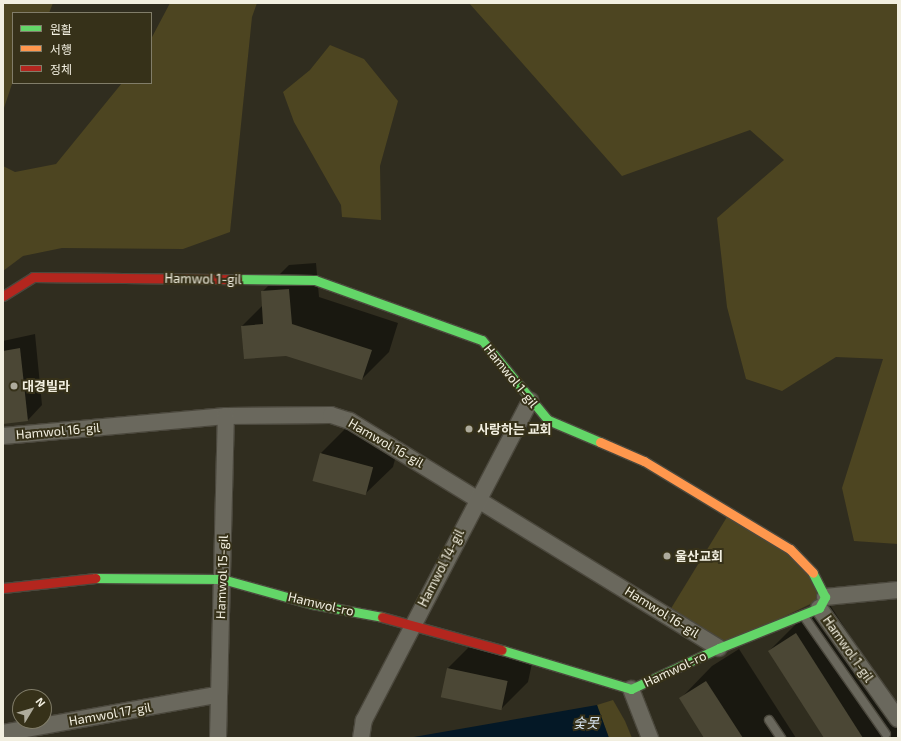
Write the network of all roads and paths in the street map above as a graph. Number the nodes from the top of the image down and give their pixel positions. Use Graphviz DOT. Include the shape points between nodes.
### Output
graph roads {
  1 [pos="3,296"];
  2 [pos="530,402"];
  3 [pos="226,416"];
  4 [pos="3,436"];
  5 [pos="478,498"];
  6 [pos="222,579"];
  7 [pos="3,588"];
  8 [pos="898,590"];
  9 [pos="822,602"];
  10 [pos="802,615"];
  11 [pos="413,623"];
  12 [pos="719,648"];
  13 [pos="631,689"];
  14 [pos="217,695"];
  15 [pos="898,719"];
  16 [pos="770,720"];
  17 [pos="3,733"];
  18 [pos="886,734"];
  19 [pos="218,738"];
  20 [pos="361,738"];
  21 [pos="650,738"];
  22 [pos="781,738"];
  1 -- 2 [label="street, Hamwol 1-gil" via="33,277 315,280 482,340"];
  2 -- 5 [label="street, Hamwol 14-gil"];
  2 -- 9 [label="street, Hamwol 1-gil" via="548,420 644,460 790,549 814,574"];
  3 -- 4 [label="street, Hamwol 16-gil"];
  3 -- 5 [label="street, Hamwol 16-gil" via="331,415 350,421"];
  3 -- 6 [label="street, Hamwol 15-gil"];
  5 -- 11 [label="street, Hamwol 14-gil"];
  5 -- 12 [label="street, Hamwol 16-gil"];
  6 -- 7 [label="street, Hamwol-ro" via="97,578"];
  6 -- 11 [label="street, Hamwol-ro" via="312,604"];
  6 -- 14 [label="street, Hamwol 15-gil"];
  8 -- 9 [label="street"];
  9 -- 10 [label="street, Hamwol-ro"];
  9 -- 15 [label="street, Hamwol 1-gil"];
  10 -- 12 [label="street, Hamwol-ro"];
  10 -- 18 [label="lane"];
  11 -- 13 [label="street, Hamwol-ro"];
  11 -- 20 [label="street, Hamwol 14-gil" via="364,720"];
  12 -- 13 [label="street, Hamwol-ro"];
  13 -- 21 [label="street, Hamwol-ro"];
  14 -- 17 [label="street, Hamwol 17-gil"];
  14 -- 19 [label="street, Hamwol 15-gil"];
  16 -- 22 [label="lane"];
}
